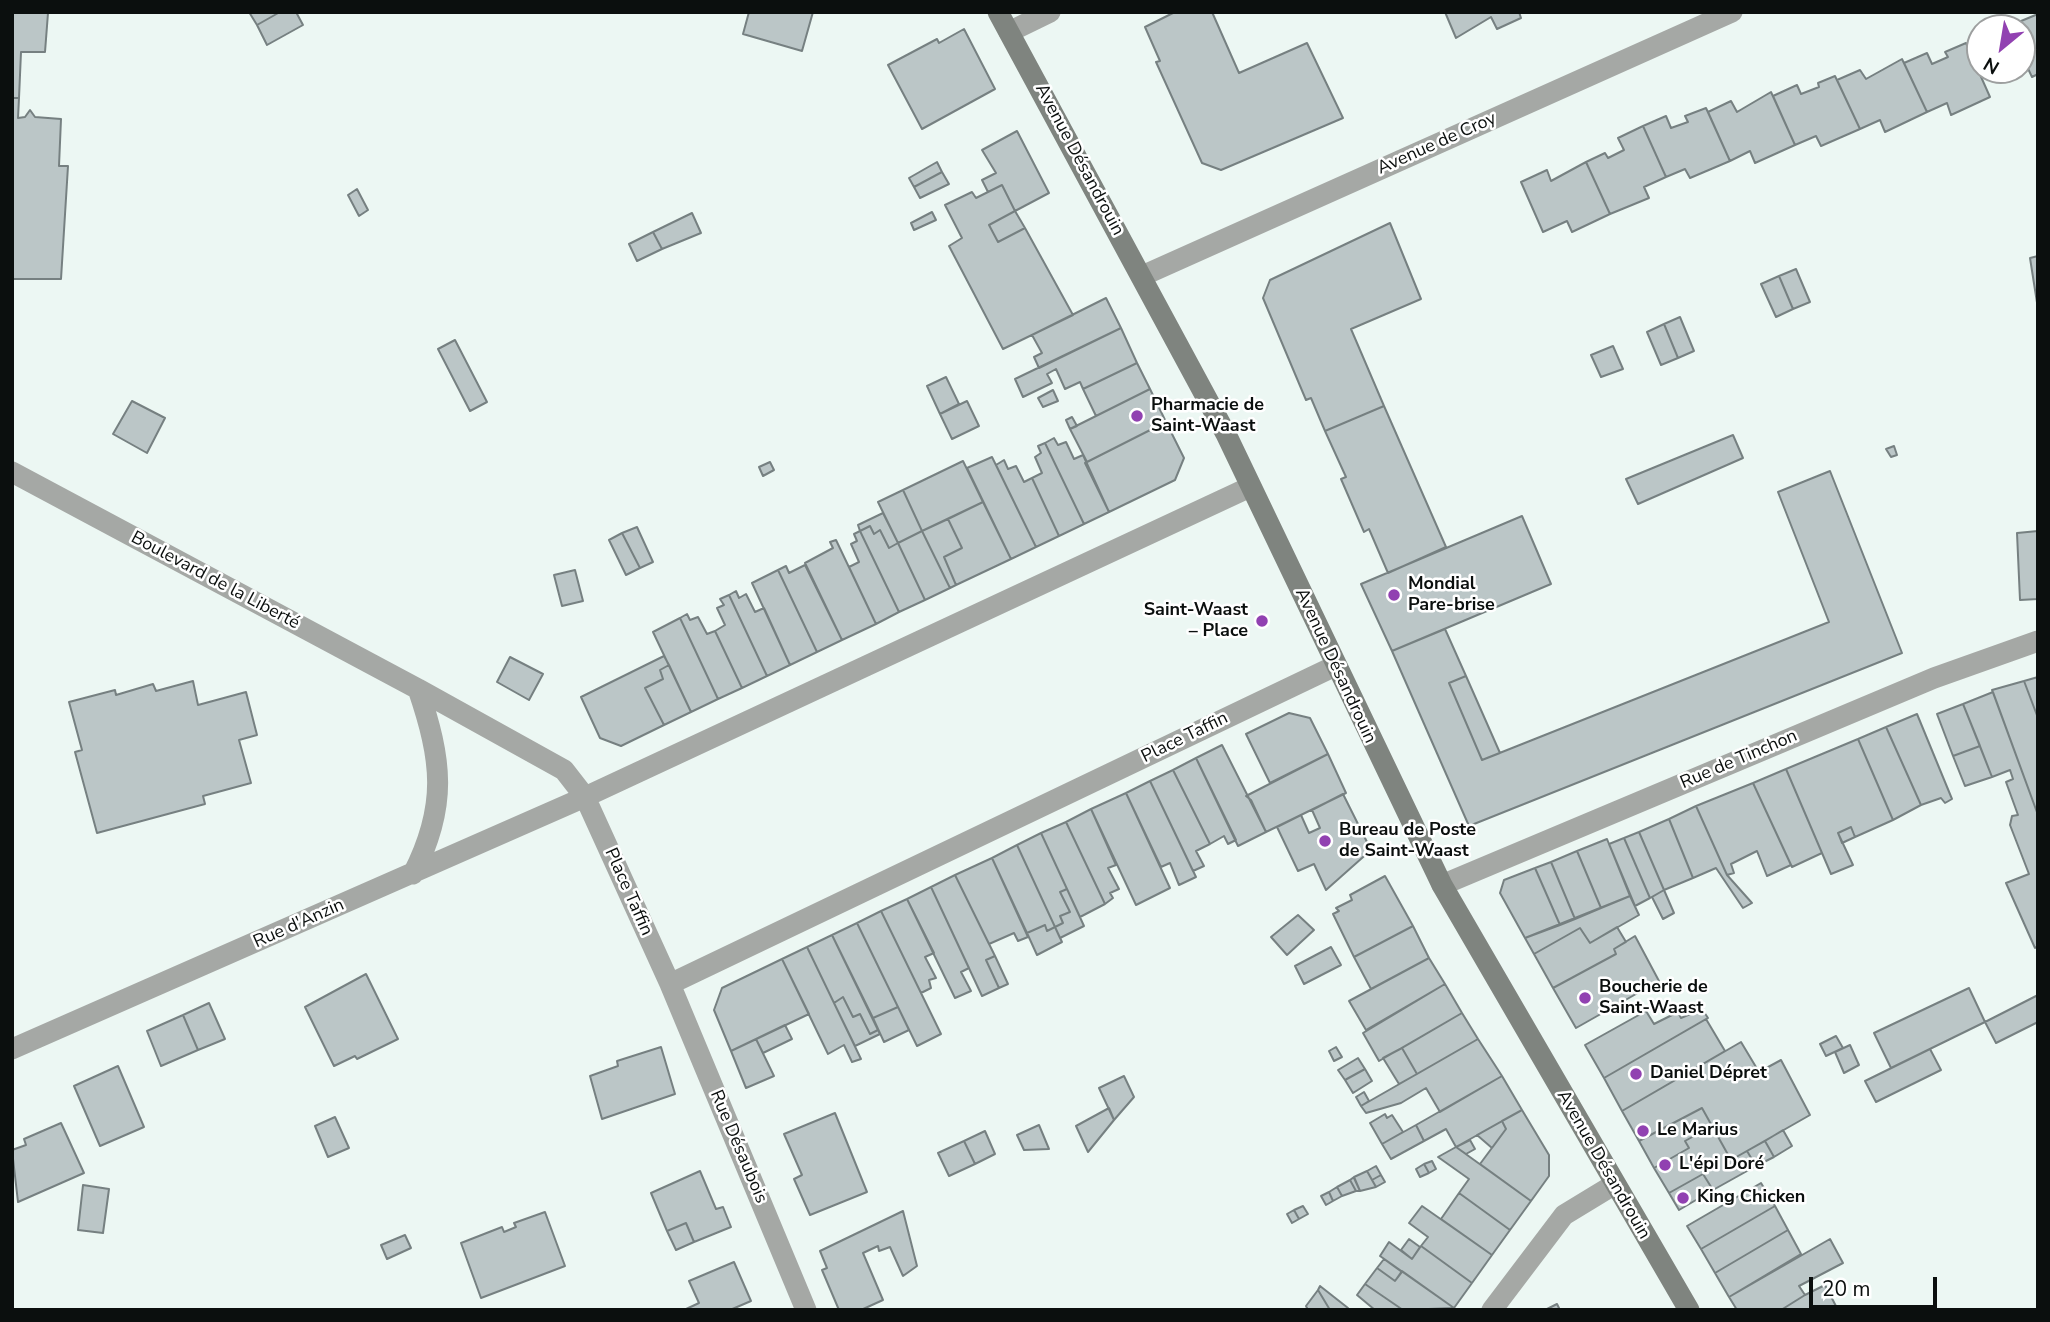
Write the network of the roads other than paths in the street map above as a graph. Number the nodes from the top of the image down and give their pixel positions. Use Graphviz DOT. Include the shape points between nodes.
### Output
graph roads {
  1 [pos="998,12"];
  2 [pos="1049,12"];
  3 [pos="1732,12"];
  4 [pos="1009,33"];
  5 [pos="1142,276"];
  6 [pos="12,472"];
  7 [pos="1250,487"];
  8 [pos="2038,640"];
  9 [pos="1335,666"];
  10 [pos="418,689"];
  11 [pos="585,797"];
  12 [pos="413,874"];
  13 [pos="1442,886"];
  14 [pos="670,984"];
  15 [pos="12,1049"];
  16 [pos="1615,1184"];
  17 [pos="806,1310"];
  18 [pos="1492,1310"];
  19 [pos="1689,1310"];
  1 -- 4 [label="main road, Avenue Désandrouin"];
  2 -- 4 [label="street"];
  3 -- 5 [label="street, Avenue de Croy"];
  4 -- 5 [label="main road, Avenue Désandrouin"];
  5 -- 7 [label="main road, Avenue Désandrouin"];
  6 -- 10 [label="street, Boulevard de la Liberté"];
  7 -- 9 [label="main road, Avenue Désandrouin"];
  7 -- 11 [label="street"];
  8 -- 13 [label="street, Rue de Tinchon" via="1934,678"];
  9 -- 13 [label="main road, Avenue Désandrouin"];
  9 -- 14 [label="street, Place Taffin"];
  10 -- 11 [label="street, Boulevard de la Liberté" via="564,770"];
  10 -- 12 [label="street" via="436,746 439,792 431,836"];
  11 -- 12 [label="street, Rue d'Anzin"];
  11 -- 14 [label="street, Place Taffin"];
  12 -- 15 [label="street, Rue d'Anzin"];
  13 -- 16 [label="main road, Avenue Désandrouin"];
  14 -- 17 [label="street, Rue Désaubois"];
  16 -- 18 [label="street" via="1564,1216"];
  16 -- 19 [label="main road, Avenue Désandrouin"];
}
